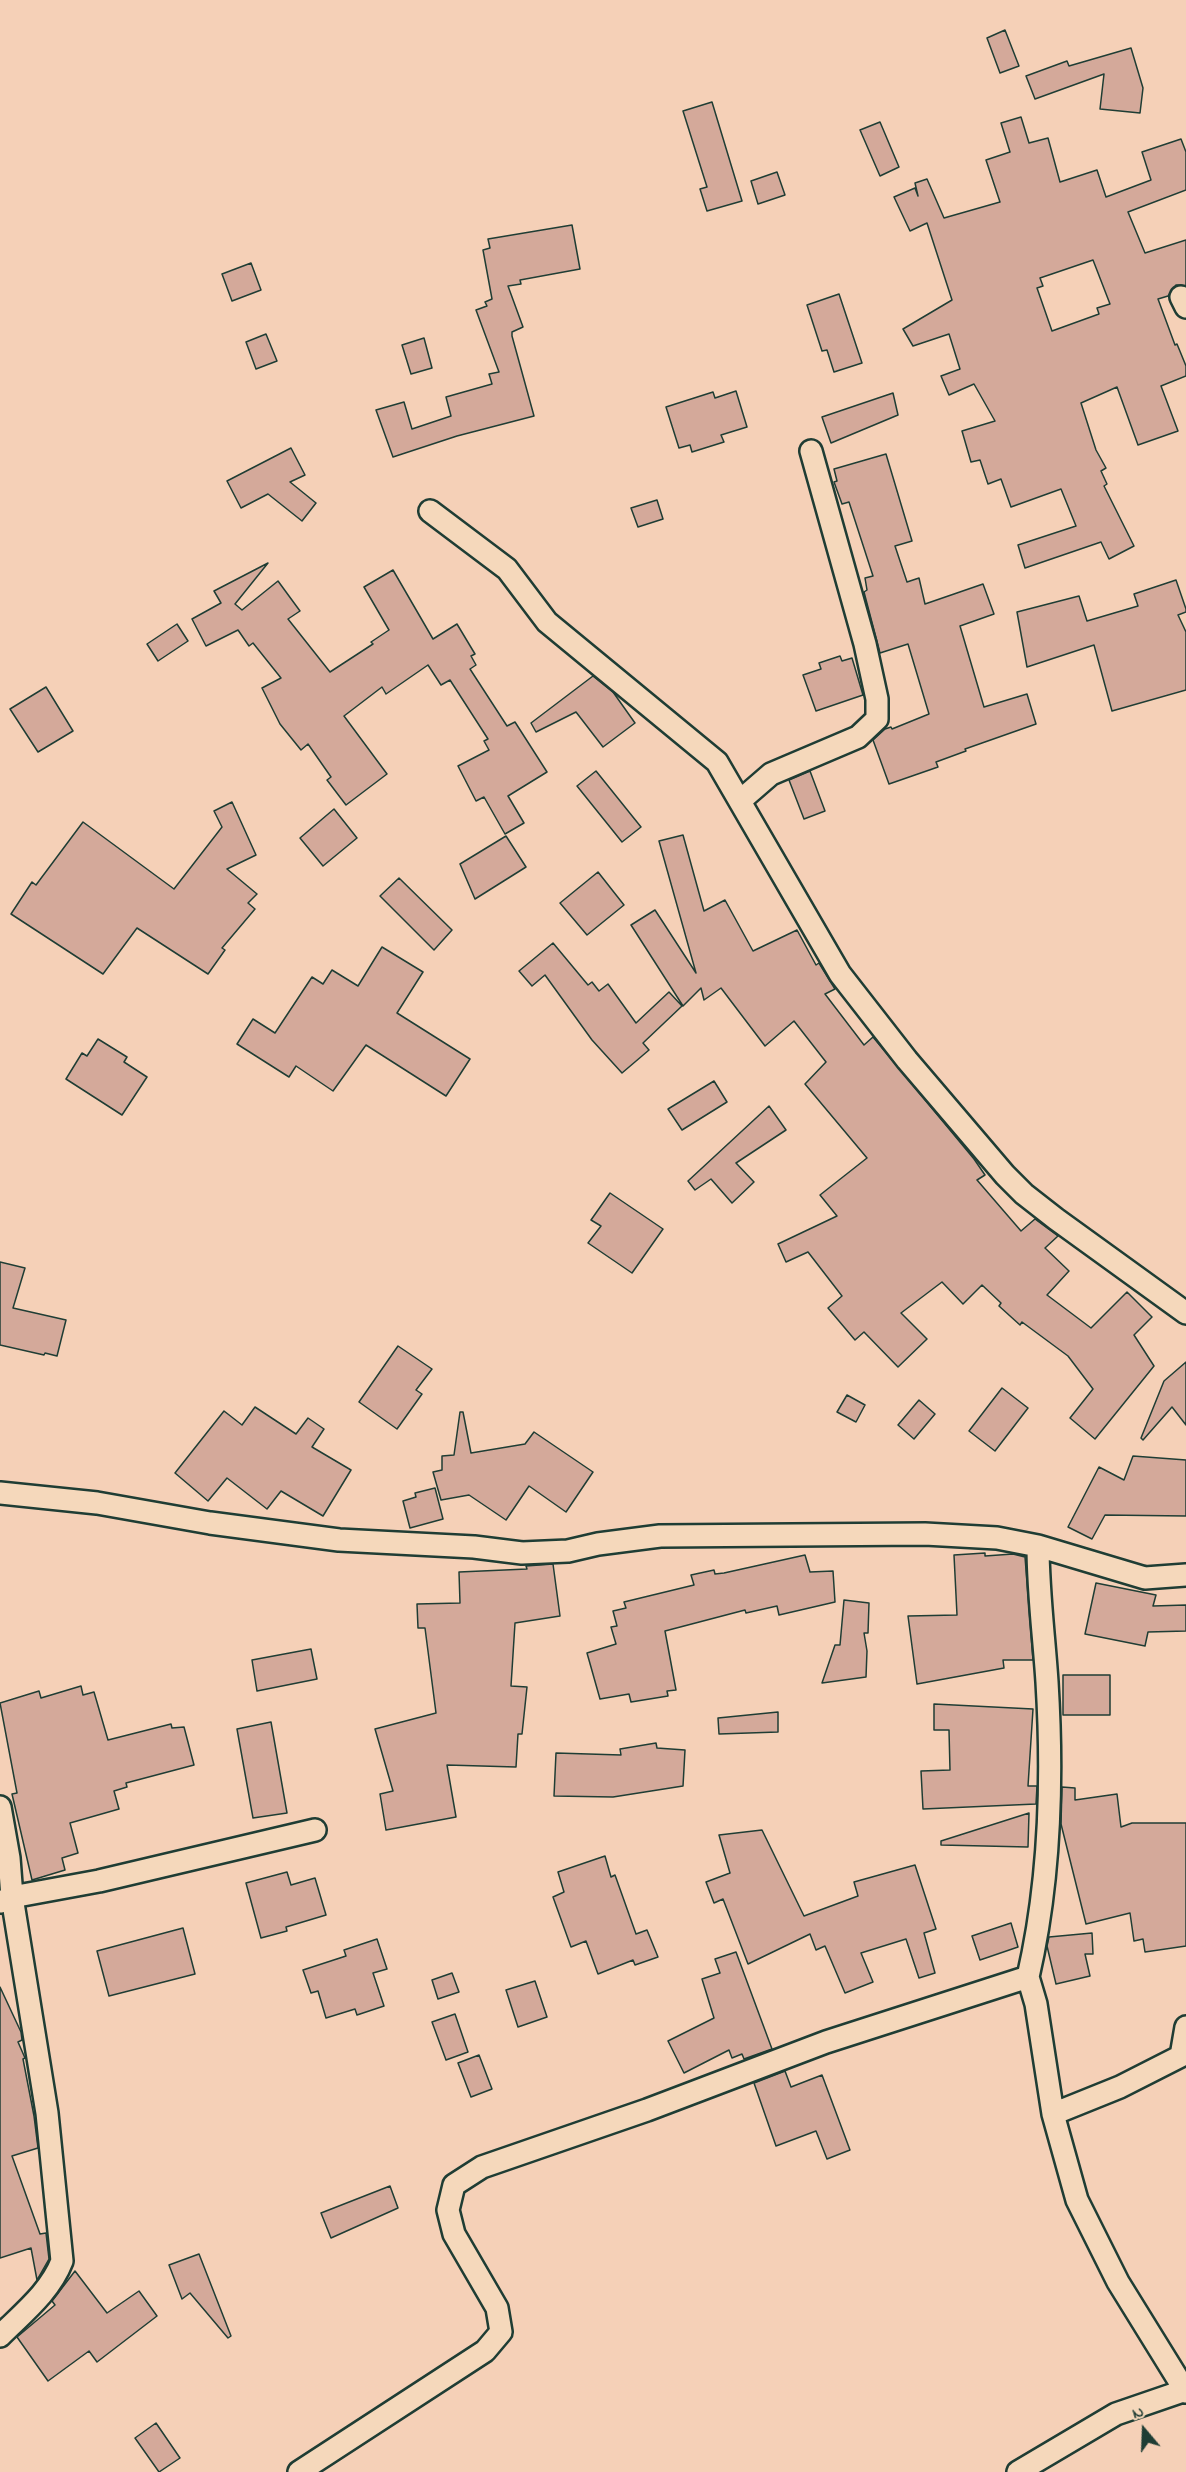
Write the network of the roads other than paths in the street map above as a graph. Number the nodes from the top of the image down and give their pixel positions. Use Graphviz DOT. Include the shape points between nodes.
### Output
graph roads {
  1 [pos="811,450"];
  2 [pos="430,511"];
  3 [pos="741,800"];
  4 [pos="1186,1313"];
  5 [pos="0,1493"];
  6 [pos="1038,1545"];
  7 [pos="1186,1575"];
  8 [pos="0,1807"];
  9 [pos="315,1830"];
  10 [pos="6,1900"];
  11 [pos="1028,1977"];
  12 [pos="1186,2027"];
  13 [pos="1183,2055"];
  14 [pos="1053,2115"];
  15 [pos="0,2336"];
  16 [pos="1186,2391"];
  17 [pos="299,2472"];
  18 [pos="1018,2472"];
  1 -- 3 [label="street" via="865,644 877,699 877,719 858,737 771,774"];
  2 -- 3 [label="street" via="507,568 547,622 717,762"];
  3 -- 4 [label="street" via="789,890 858,999 1005,1174 1056,1219"];
  5 -- 6 [label="street" via="97,1503 339,1540 522,1553 568,1551 660,1536 925,1534"];
  6 -- 7 [label="street" via="1145,1578"];
  6 -- 11 [label="street" via="1050,1807 1038,1935"];
  8 -- 10 [label="street" via="9,1858"];
  9 -- 10 [label="street"];
  10 -- 15 [label="street" via="47,2113 62,2261 42,2295"];
  11 -- 14 [label="street"];
  11 -- 17 [label="street" via="826,2042 482,2167 454,2185 448,2210 454,2234 497,2308 501,2332 485,2351"];
  12 -- 13 [label="street"];
  13 -- 14 [label="street"];
  14 -- 16 [label="street" via="1077,2200 1118,2282"];
  16 -- 18 [label="street" via="1116,2414"];
}
